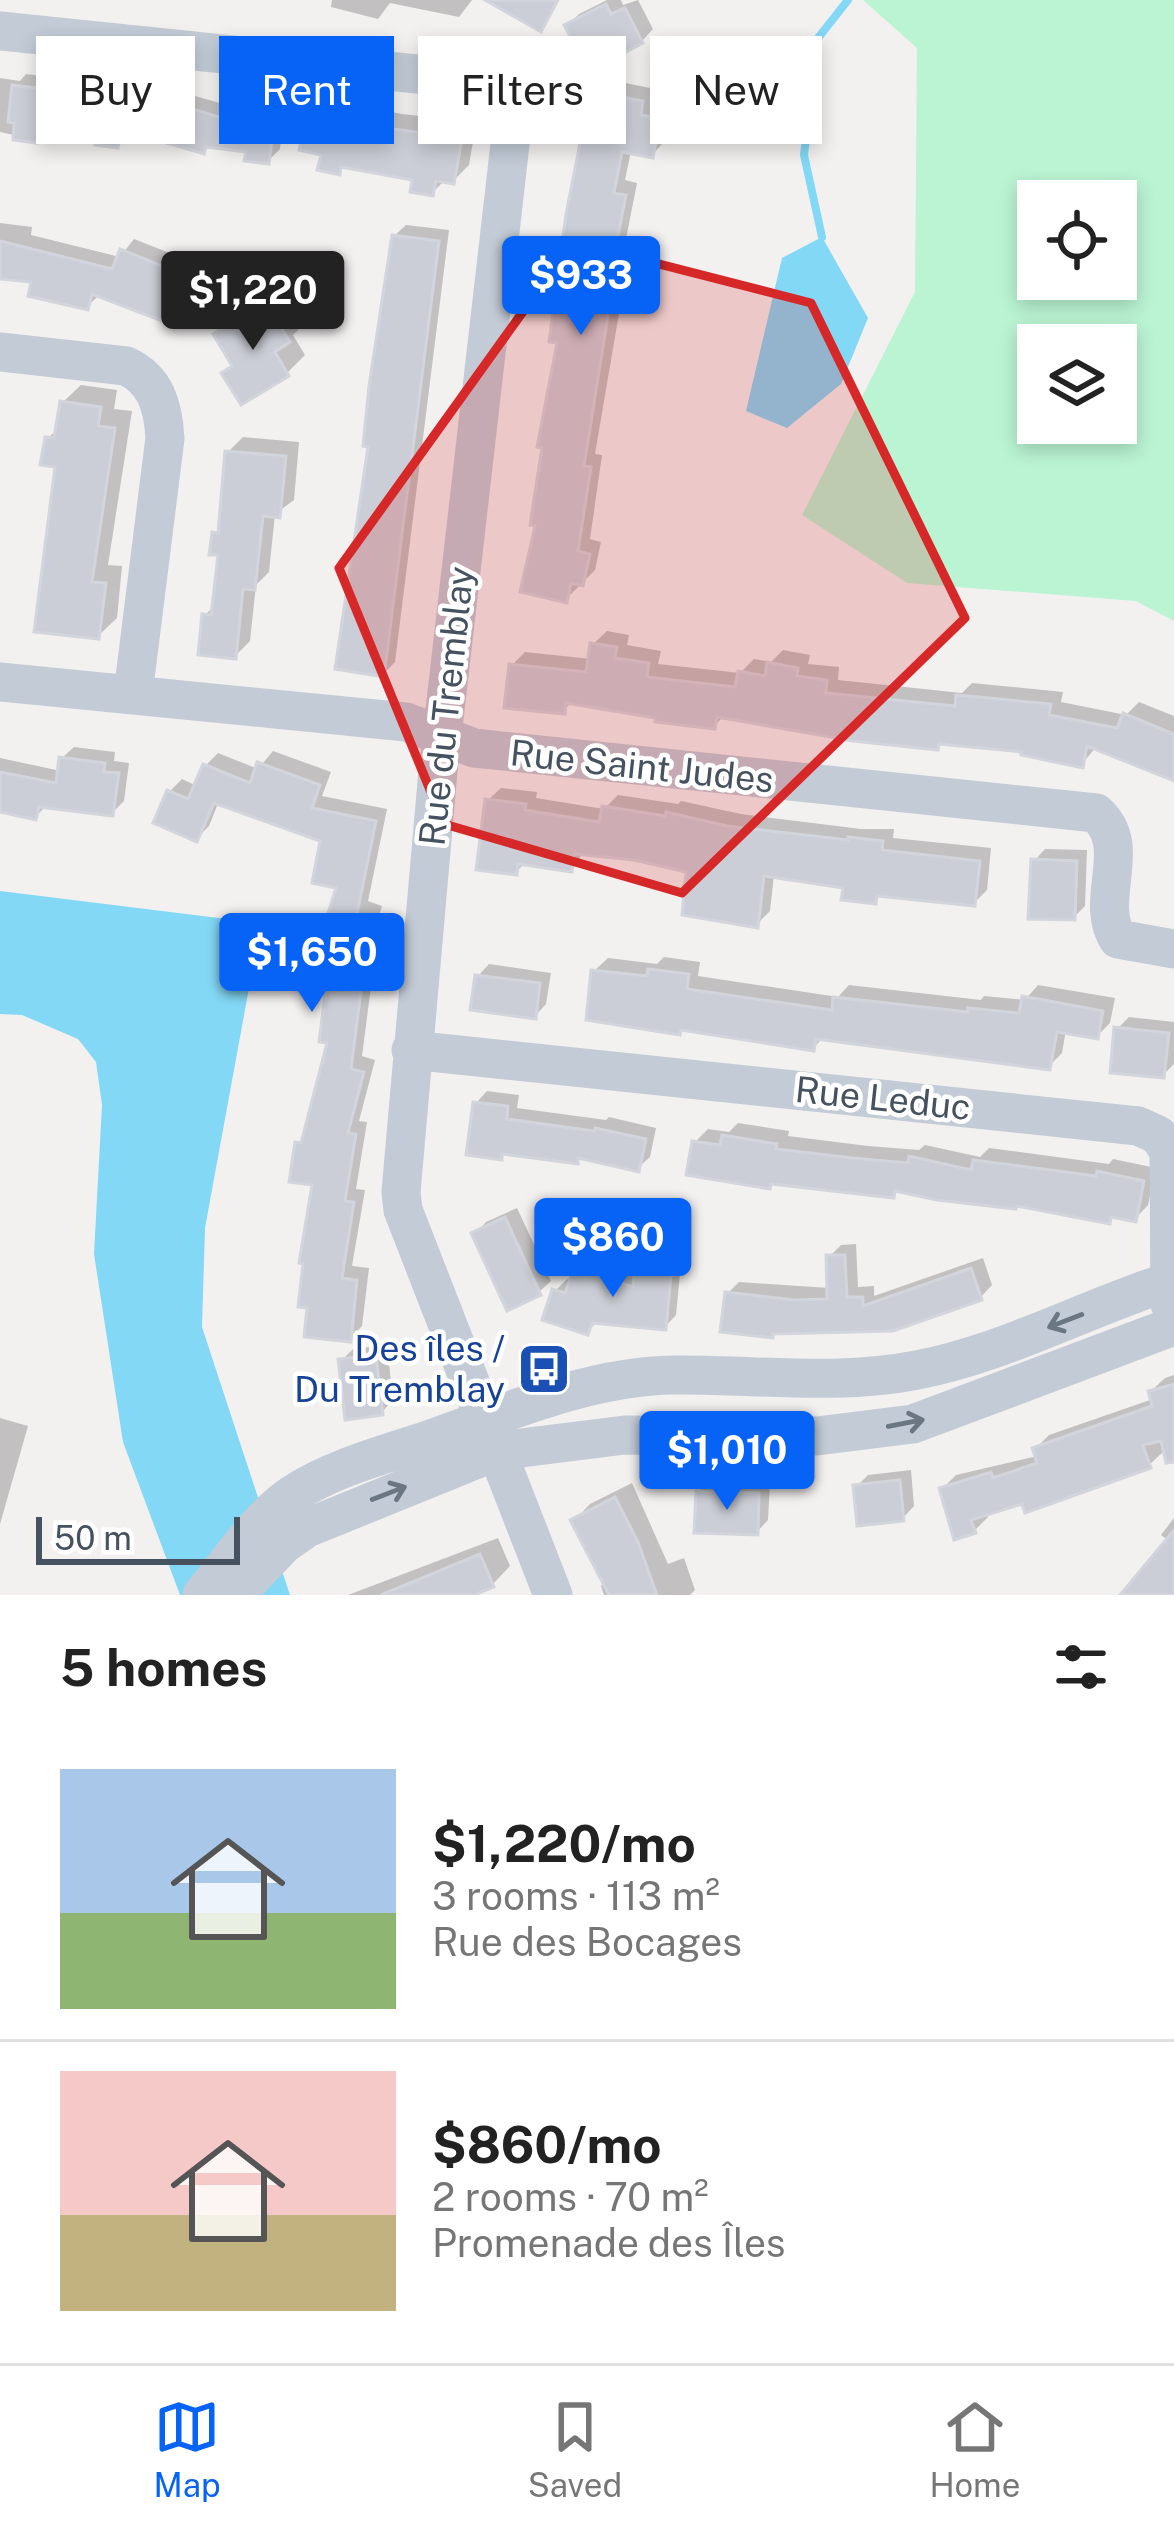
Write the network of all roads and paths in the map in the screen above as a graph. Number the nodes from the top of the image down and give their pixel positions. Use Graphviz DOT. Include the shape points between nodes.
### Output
graph roads {
  1 [pos="0,31"];
  2 [pos="0,352"];
  3 [pos="0,682"];
  4 [pos="134,694"];
  5 [pos="442,736"];
  6 [pos="1174,949"];
  7 [pos="411,1050"];
  8 [pos="1173,1280"];
  9 [pos="1171,1327"];
  10 [pos="491,1436"];
  11 [pos="278,1527"];
  12 [pos="202,1595"];
  13 [pos="235,1595"];
  14 [pos="553,1595"];
  1 -- 5 [label="street, Rue du Tremblay" via="494,82 507,100 512,127"];
  2 -- 4 [label="street" via="126,366 159,398 165,438"];
  3 -- 4 [label="street, Rue Saint Judes"];
  4 -- 5 [label="street, Rue Saint Judes" via="406,722"];
  5 -- 6 [label="street, Rue Saint Judes" via="474,748 1096,813 1116,842 1109,925 1118,939"];
  5 -- 7 [label="street, Rue du Tremblay"];
  7 -- 8 [label="street, Rue Leduc" via="1138,1126 1169,1151"];
  7 -- 10 [label="street, Rue du Tremblay" via="403,1210"];
  8 -- 9 [label="street, Rue Leduc"];
  8 -- 10 [label="street, one-way" via="920,1370 844,1380 668,1375 591,1387"];
  10 -- 9 [label="street, one-way" via="817,1436 913,1424"];
  10 -- 11 [label="street" via="353,1465 296,1492"];
  10 -- 14 [label="street, Rue du Tremblay"];
  11 -- 12 [label="street"];
  11 -- 13 [label="street"];
}
